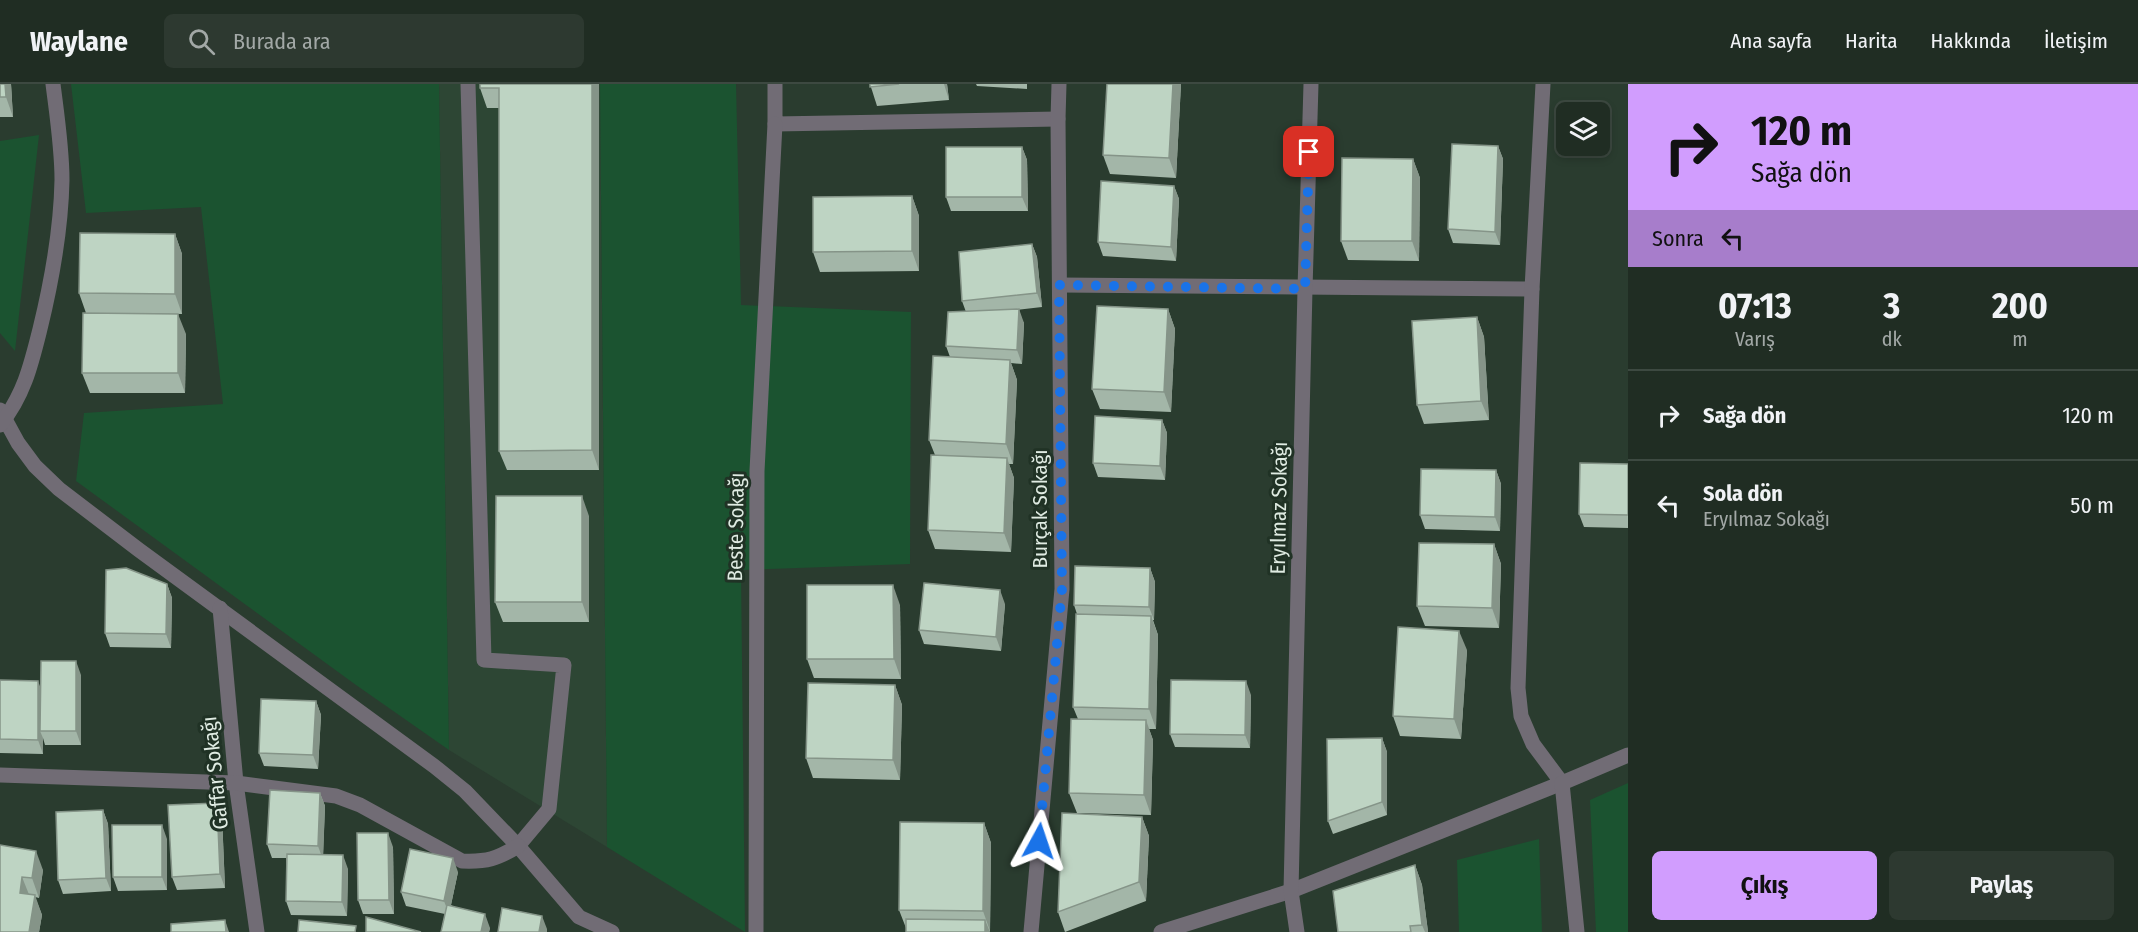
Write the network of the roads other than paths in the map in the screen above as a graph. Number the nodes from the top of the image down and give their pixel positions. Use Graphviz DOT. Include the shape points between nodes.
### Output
graph roads {
  1 [pos="53,84"];
  2 [pos="468,84"];
  3 [pos="775,84"];
  4 [pos="1059,84"];
  5 [pos="1311,84"];
  6 [pos="1543,84"];
  7 [pos="1058,119"];
  8 [pos="775,124"];
  9 [pos="1059,285"];
  10 [pos="1305,289"];
  11 [pos="1532,290"];
  12 [pos="2,418"];
  13 [pos="220,608"];
  14 [pos="1628,755"];
  15 [pos="0,775"];
  16 [pos="236,783"];
  17 [pos="1562,783"];
  18 [pos="518,846"];
  19 [pos="1291,891"];
  20 [pos="257,932"];
  21 [pos="612,932"];
  22 [pos="756,932"];
  23 [pos="1031,932"];
  24 [pos="1161,932"];
  25 [pos="1297,932"];
  26 [pos="1577,932"];
  1 -- 12 [label="street" via="62,179 50,289 28,378"];
  2 -- 18 [label="street" via="484,660 564,665 549,809"];
  3 -- 8 [label="street, Beste Sokağı"];
  4 -- 7 [label="street, Burçak Sokağı"];
  5 -- 10 [label="street, Eryılmaz Sokağı"];
  6 -- 11 [label="street"];
  7 -- 8 [label="street"];
  7 -- 9 [label="street, Burçak Sokağı"];
  8 -- 22 [label="street, Beste Sokağı" via="757,471"];
  9 -- 10 [label="street"];
  9 -- 23 [label="street, Burçak Sokağı" via="1062,589"];
  10 -- 11 [label="street"];
  10 -- 19 [label="street, Eryılmaz Sokağı"];
  11 -- 17 [label="street" via="1518,687 1521,716 1533,744"];
  12 -- 13 [label="street" via="35,466 59,489"];
  13 -- 16 [label="street, Gaffar Sokağı"];
  13 -- 18 [label="street" via="434,765"];
  14 -- 17 [label="street"];
  15 -- 16 [label="street"];
  16 -- 18 [label="street" via="336,796 360,805 462,861 499,858"];
  16 -- 20 [label="street, Gaffar Sokağı"];
  17 -- 19 [label="street"];
  17 -- 26 [label="street"];
  18 -- 21 [label="street" via="579,917"];
  19 -- 24 [label="street"];
  19 -- 25 [label="street, Eryılmaz Sokağı"];
}
